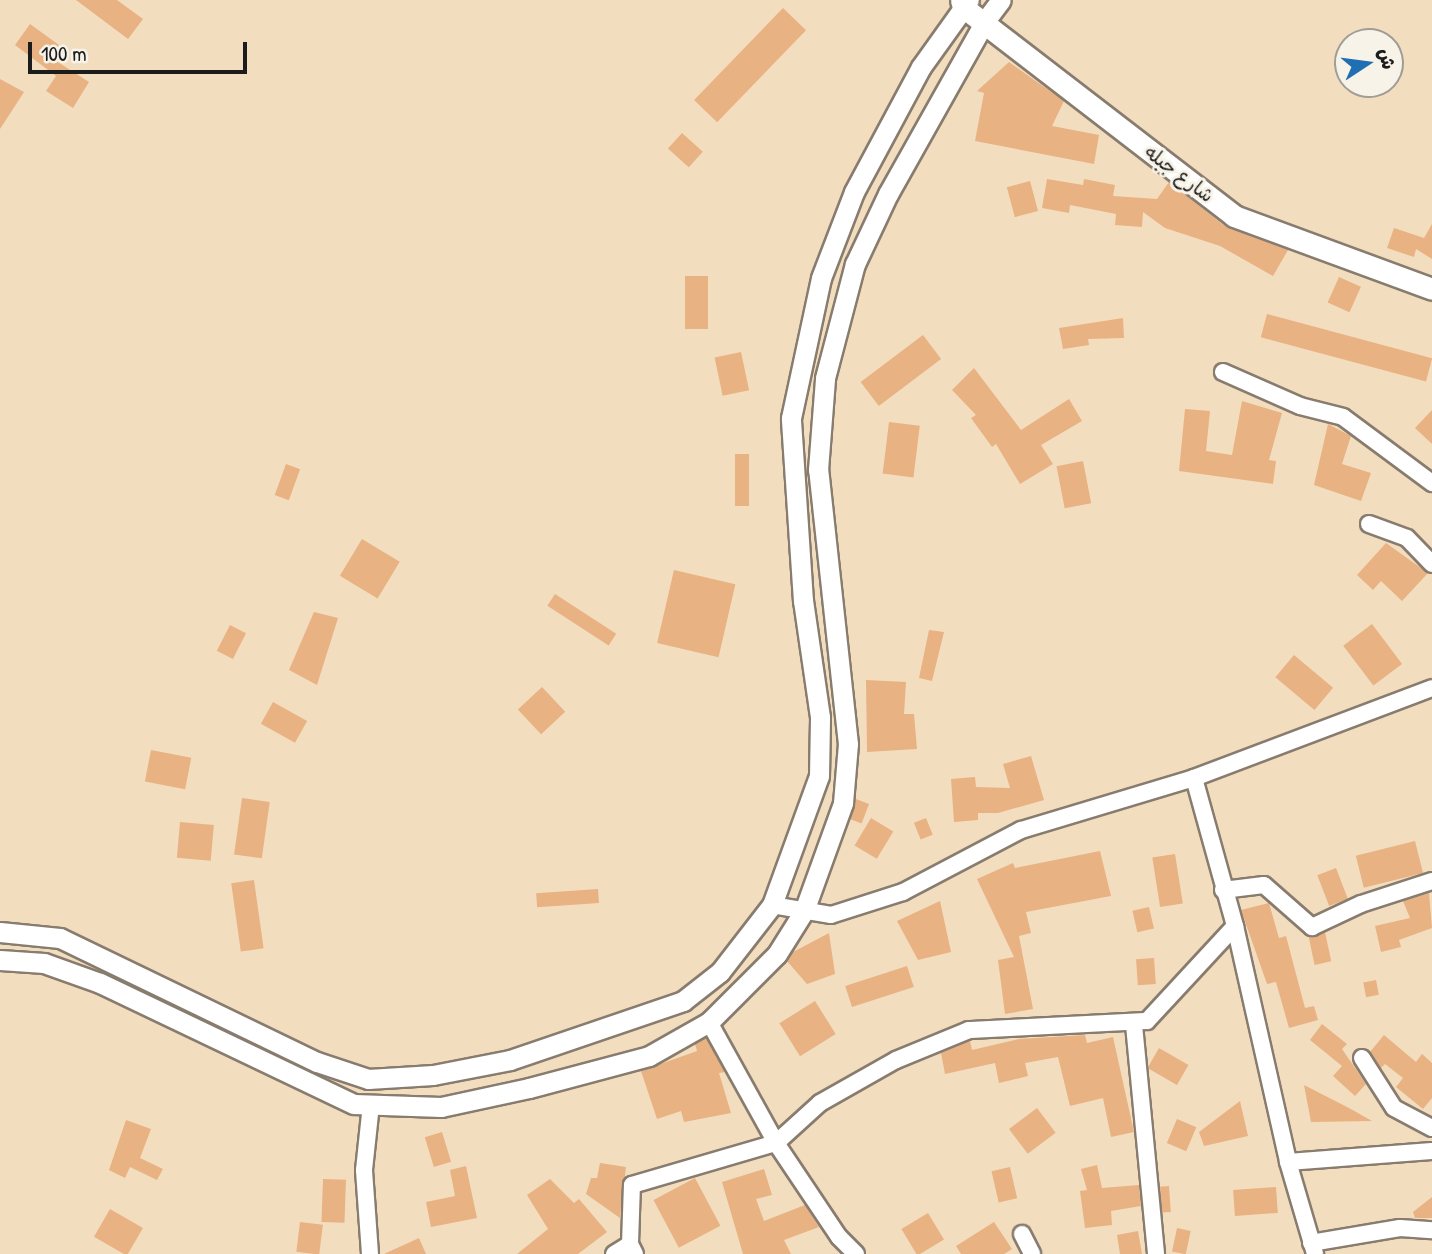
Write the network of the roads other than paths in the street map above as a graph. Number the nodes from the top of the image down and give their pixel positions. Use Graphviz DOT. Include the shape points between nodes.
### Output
graph roads {
  1 [pos="1001,0"];
  2 [pos="964,2"];
  3 [pos="985,21"];
  4 [pos="1432,289"];
  5 [pos="1223,372"];
  6 [pos="1432,483"];
  7 [pos="1369,524"];
  8 [pos="1432,564"];
  9 [pos="1432,688"];
  10 [pos="1194,778"];
  11 [pos="1432,881"];
  12 [pos="1223,890"];
  13 [pos="772,905"];
  14 [pos="804,911"];
  15 [pos="1235,926"];
  16 [pos="0,932"];
  17 [pos="0,960"];
  18 [pos="709,1022"];
  19 [pos="1134,1025"];
  20 [pos="1362,1058"];
  21 [pos="371,1104"];
  22 [pos="1432,1128"];
  23 [pos="776,1143"];
  24 [pos="1432,1151"];
  25 [pos="1288,1162"];
  26 [pos="1432,1230"];
  27 [pos="1022,1234"];
  28 [pos="1313,1248"];
  29 [pos="632,1249"];
  30 [pos="370,1254"];
  31 [pos="614,1254"];
  32 [pos="856,1254"];
  33 [pos="1032,1254"];
  34 [pos="1156,1254"];
  1 -- 3 [label="street"];
  2 -- 3 [label="main road, شارع جبله"];
  2 -- 13 [label="street" via="921,67 853,192 821,278 798,370 791,418 803,601 820,717 820,776"];
  3 -- 4 [label="main road, شارع جبله" via="1234,216"];
  3 -- 14 [label="street" via="888,194 855,264 825,378 818,470 848,744 843,803"];
  5 -- 6 [label="street" via="1300,406 1350,421"];
  7 -- 8 [label="street" via="1407,538"];
  9 -- 10 [label="street"];
  10 -- 12 [label="street"];
  10 -- 14 [label="street" via="1021,830 903,892 831,915"];
  11 -- 12 [label="street" via="1361,904 1312,927 1264,885"];
  12 -- 15 [label="street"];
  13 -- 14 [label="street"];
  13 -- 16 [label="street" via="720,972 683,1001 510,1060 433,1075 368,1079 317,1062 60,938"];
  14 -- 18 [label="street" via="777,954"];
  15 -- 19 [label="street" via="1156,1014"];
  15 -- 25 [label="street"];
  17 -- 21 [label="street" via="44,962 100,983 354,1104"];
  18 -- 21 [label="street" via="649,1056 530,1088 441,1107"];
  18 -- 23 [label="street"];
  19 -- 23 [label="street" via="969,1030 896,1060 820,1103"];
  19 -- 34 [label="street"];
  20 -- 22 [label="street" via="1394,1108"];
  21 -- 30 [label="street" via="364,1170"];
  23 -- 29 [label="street" via="632,1185"];
  23 -- 32 [label="street" via="839,1237"];
  24 -- 25 [label="street"];
  25 -- 28 [label="street"];
  26 -- 28 [label="street" via="1400,1228"];
  27 -- 33 [label="street"];
  29 -- 31 [label="street"];
}
